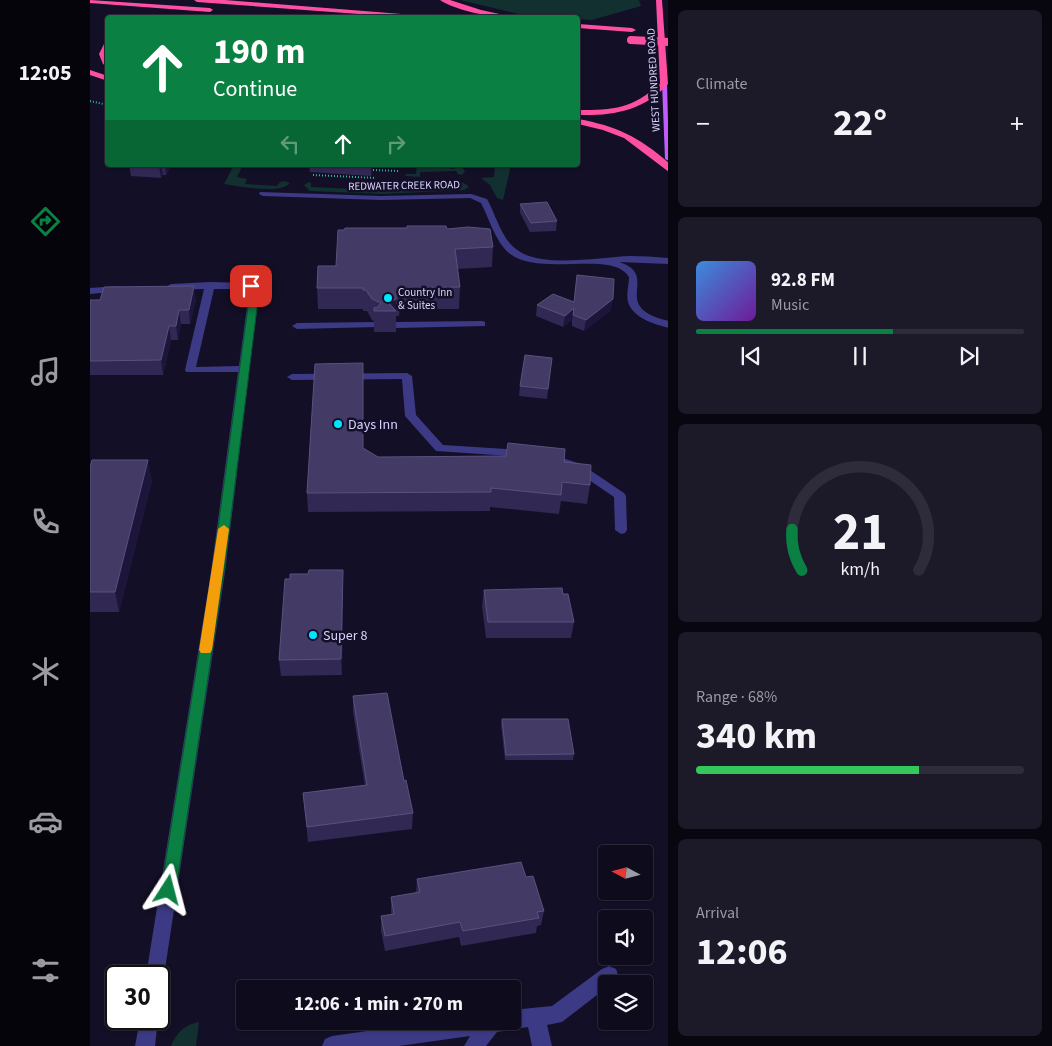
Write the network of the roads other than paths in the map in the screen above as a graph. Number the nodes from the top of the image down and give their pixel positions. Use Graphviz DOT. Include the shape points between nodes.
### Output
graph roads {
  1 [pos="197,0"];
  2 [pos="443,0"];
  3 [pos="650,0"];
  4 [pos="659,0"];
  5 [pos="90,1"];
  6 [pos="279,15"];
  7 [pos="407,15"];
  8 [pos="498,15"];
  9 [pos="661,25"];
  10 [pos="580,26"];
  11 [pos="641,30"];
  12 [pos="650,31"];
  13 [pos="668,32"];
  14 [pos="622,39"];
  15 [pos="668,42"];
  16 [pos="105,49"];
  17 [pos="105,62"];
  18 [pos="90,72"];
  19 [pos="105,78"];
  20 [pos="664,84"];
  21 [pos="580,113"];
  22 [pos="580,122"];
  23 [pos="668,159"];
  24 [pos="668,169"];
  25 [pos="263,194"];
  26 [pos="603,260"];
  27 [pos="668,261"];
  28 [pos="210,285"];
  29 [pos="164,287"];
  30 [pos="127,289"];
  31 [pos="90,291"];
  32 [pos="482,324"];
  33 [pos="668,324"];
  34 [pos="374,325"];
  35 [pos="396,325"];
  36 [pos="297,326"];
  37 [pos="244,369"];
  38 [pos="292,377"];
  39 [pos="621,530"];
  40 [pos="157,965"];
  41 [pos="598,983"];
  42 [pos="535,1017"];
  43 [pos="521,1019"];
  44 [pos="147,1030"];
  45 [pos="443,1030"];
  46 [pos="490,1030"];
  47 [pos="145,1046"];
  48 [pos="332,1046"];
  49 [pos="474,1046"];
  50 [pos="542,1046"];
  1 -- 7 [label="highway"];
  2 -- 8 [label="highway"];
  3 -- 9 [label="highway"];
  4 -- 9 [label="highway, WEST HUNDRED ROAD"];
  5 -- 6 [label="highway"];
  9 -- 20 [label="highway, WEST HUNDRED ROAD"];
  10 -- 11 [label="highway"];
  12 -- 13 [label="highway"];
  14 -- 15 [label="highway, bridge"];
  16 -- 17 [label="highway" via="102,59"];
  18 -- 19 [label="highway"];
  20 -- 21 [label="highway" via="647,100 630,107"];
  20 -- 23 [label="main road, WEST HUNDRED ROAD"];
  22 -- 24 [label="highway" via="628,136 644,145"];
  25 -- 26 [label="street, REDWATER CREEK ROAD" via="381,198 471,196 484,200 515,254 544,262"];
  26 -- 27 [label="street, REDWATER CREEK ROAD"];
  26 -- 33 [label="street, REDWATER CREEK ROAD" via="631,271 634,305 638,311"];
  28 -- 29 [label="street"];
  28 -- 37 [label="street" via="251,286 254,292"];
  28 -- 37 [label="street" via="190,370"];
  30 -- 31 [label="street"];
  32 -- 35 [label="street"];
  34 -- 36 [label="street"];
  37 -- 40 [label="street" via="218,572"];
  38 -- 39 [label="street" via="407,376 411,416 440,448 563,459 584,469 620,496"];
  41 -- 42 [label="street" via="555,1015"];
  42 -- 43 [label="street"];
  42 -- 50 [label="street"];
  44 -- 47 [label="street"];
  45 -- 48 [label="street"];
  46 -- 49 [label="street"];
}
